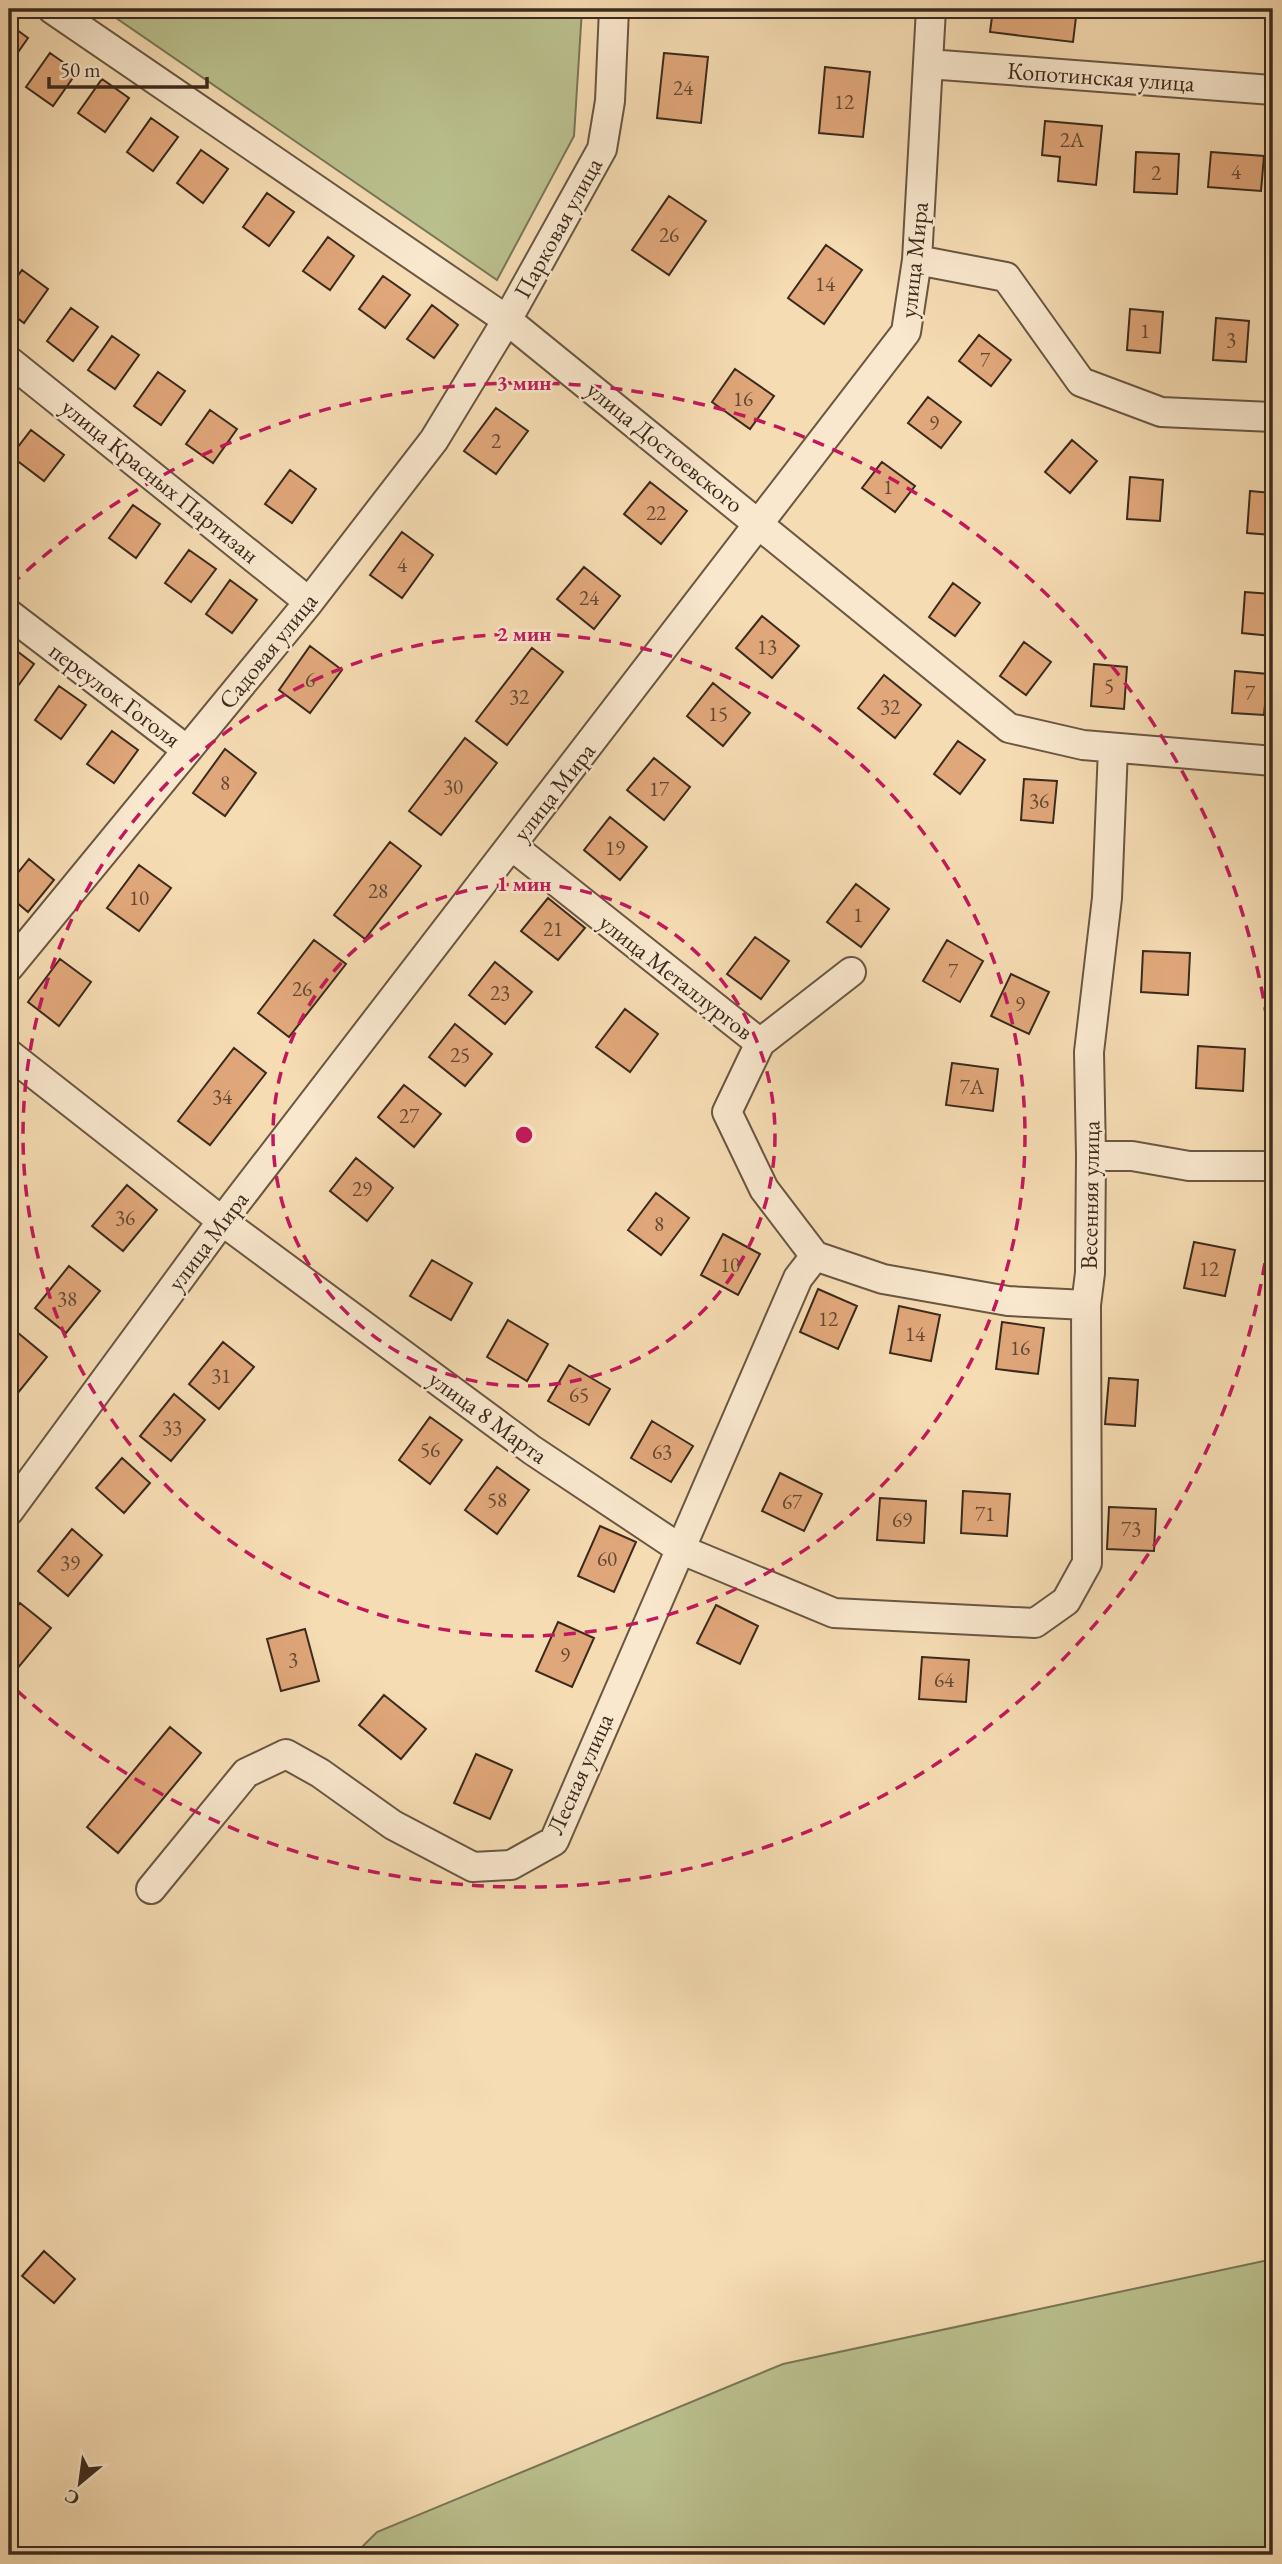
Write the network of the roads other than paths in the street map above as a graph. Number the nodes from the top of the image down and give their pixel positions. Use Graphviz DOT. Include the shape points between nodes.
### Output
graph roads {
  1 [pos="52,9"];
  2 [pos="614,9"];
  3 [pos="931,9"];
  4 [pos="928,64"];
  5 [pos="1273,90"];
  6 [pos="917,260"];
  7 [pos="507,320"];
  8 [pos="9,361"];
  9 [pos="1273,417"];
  10 [pos="761,524"];
  11 [pos="309,602"];
  12 [pos="9,614"];
  13 [pos="1113,748"];
  14 [pos="187,750"];
  15 [pos="1273,761"];
  16 [pos="512,846"];
  17 [pos="9,967"];
  18 [pos="851,972"];
  19 [pos="760,1043"];
  20 [pos="9,1054"];
  21 [pos="1091,1156"];
  22 [pos="1273,1166"];
  23 [pos="222,1221"];
  24 [pos="815,1256"];
  25 [pos="1086,1305"];
  26 [pos="9,1511"];
  27 [pos="682,1550"];
  28 [pos="1035,1623"];
  29 [pos="151,1889"];
  1 -- 7 [label="street, улица Достоевского"];
  2 -- 7 [label="street, Парковая улица" via="610,101 602,149"];
  3 -- 4 [label="street, улица Мира"];
  4 -- 5 [label="street, Копотинская улица"];
  4 -- 6 [label="street, улица Мира"];
  6 -- 9 [label="street" via="1006,277 1081,382 1160,412"];
  6 -- 10 [label="street, улица Мира" via="906,332"];
  7 -- 10 [label="street, улица Достоевского"];
  7 -- 11 [label="street, Садовая улица" via="434,440"];
  8 -- 11 [label="street, улица Красных Партизан"];
  10 -- 13 [label="street, улица Достоевского" via="1009,728"];
  10 -- 16 [label="street, улица Мира"];
  11 -- 14 [label="street, Садовая улица"];
  12 -- 14 [label="street, переулок Гоголя"];
  13 -- 15 [label="street, улица Достоевского"];
  13 -- 21 [label="street, Весенняя улица" via="1107,898 1089,1052"];
  14 -- 17 [label="street, Садовая улица"];
  16 -- 19 [label="street, улица Металлургов"];
  16 -- 23 [label="street, улица Мира"];
  18 -- 19 [label="street"];
  19 -- 24 [label="street, улица Металлургов" via="727,1112 764,1189"];
  20 -- 23 [label="street, улица 8 Марта"];
  21 -- 22 [label="street" via="1132,1156 1189,1166"];
  21 -- 25 [label="street, Весенняя улица"];
  23 -- 26 [label="street, улица Мира"];
  23 -- 27 [label="street, улица 8 Марта" via="532,1450"];
  24 -- 25 [label="street" via="883,1279 1008,1301"];
  24 -- 27 [label="street, Лесная улица" via="798,1279"];
  25 -- 28 [label="street, Весенняя улица" via="1087,1563 1066,1601"];
  27 -- 28 [label="street, улица 8 Марта" via="834,1613"];
  27 -- 29 [label="street, Лесная улица" via="554,1840 511,1865 473,1867 393,1825 286,1754 246,1773"];
}
